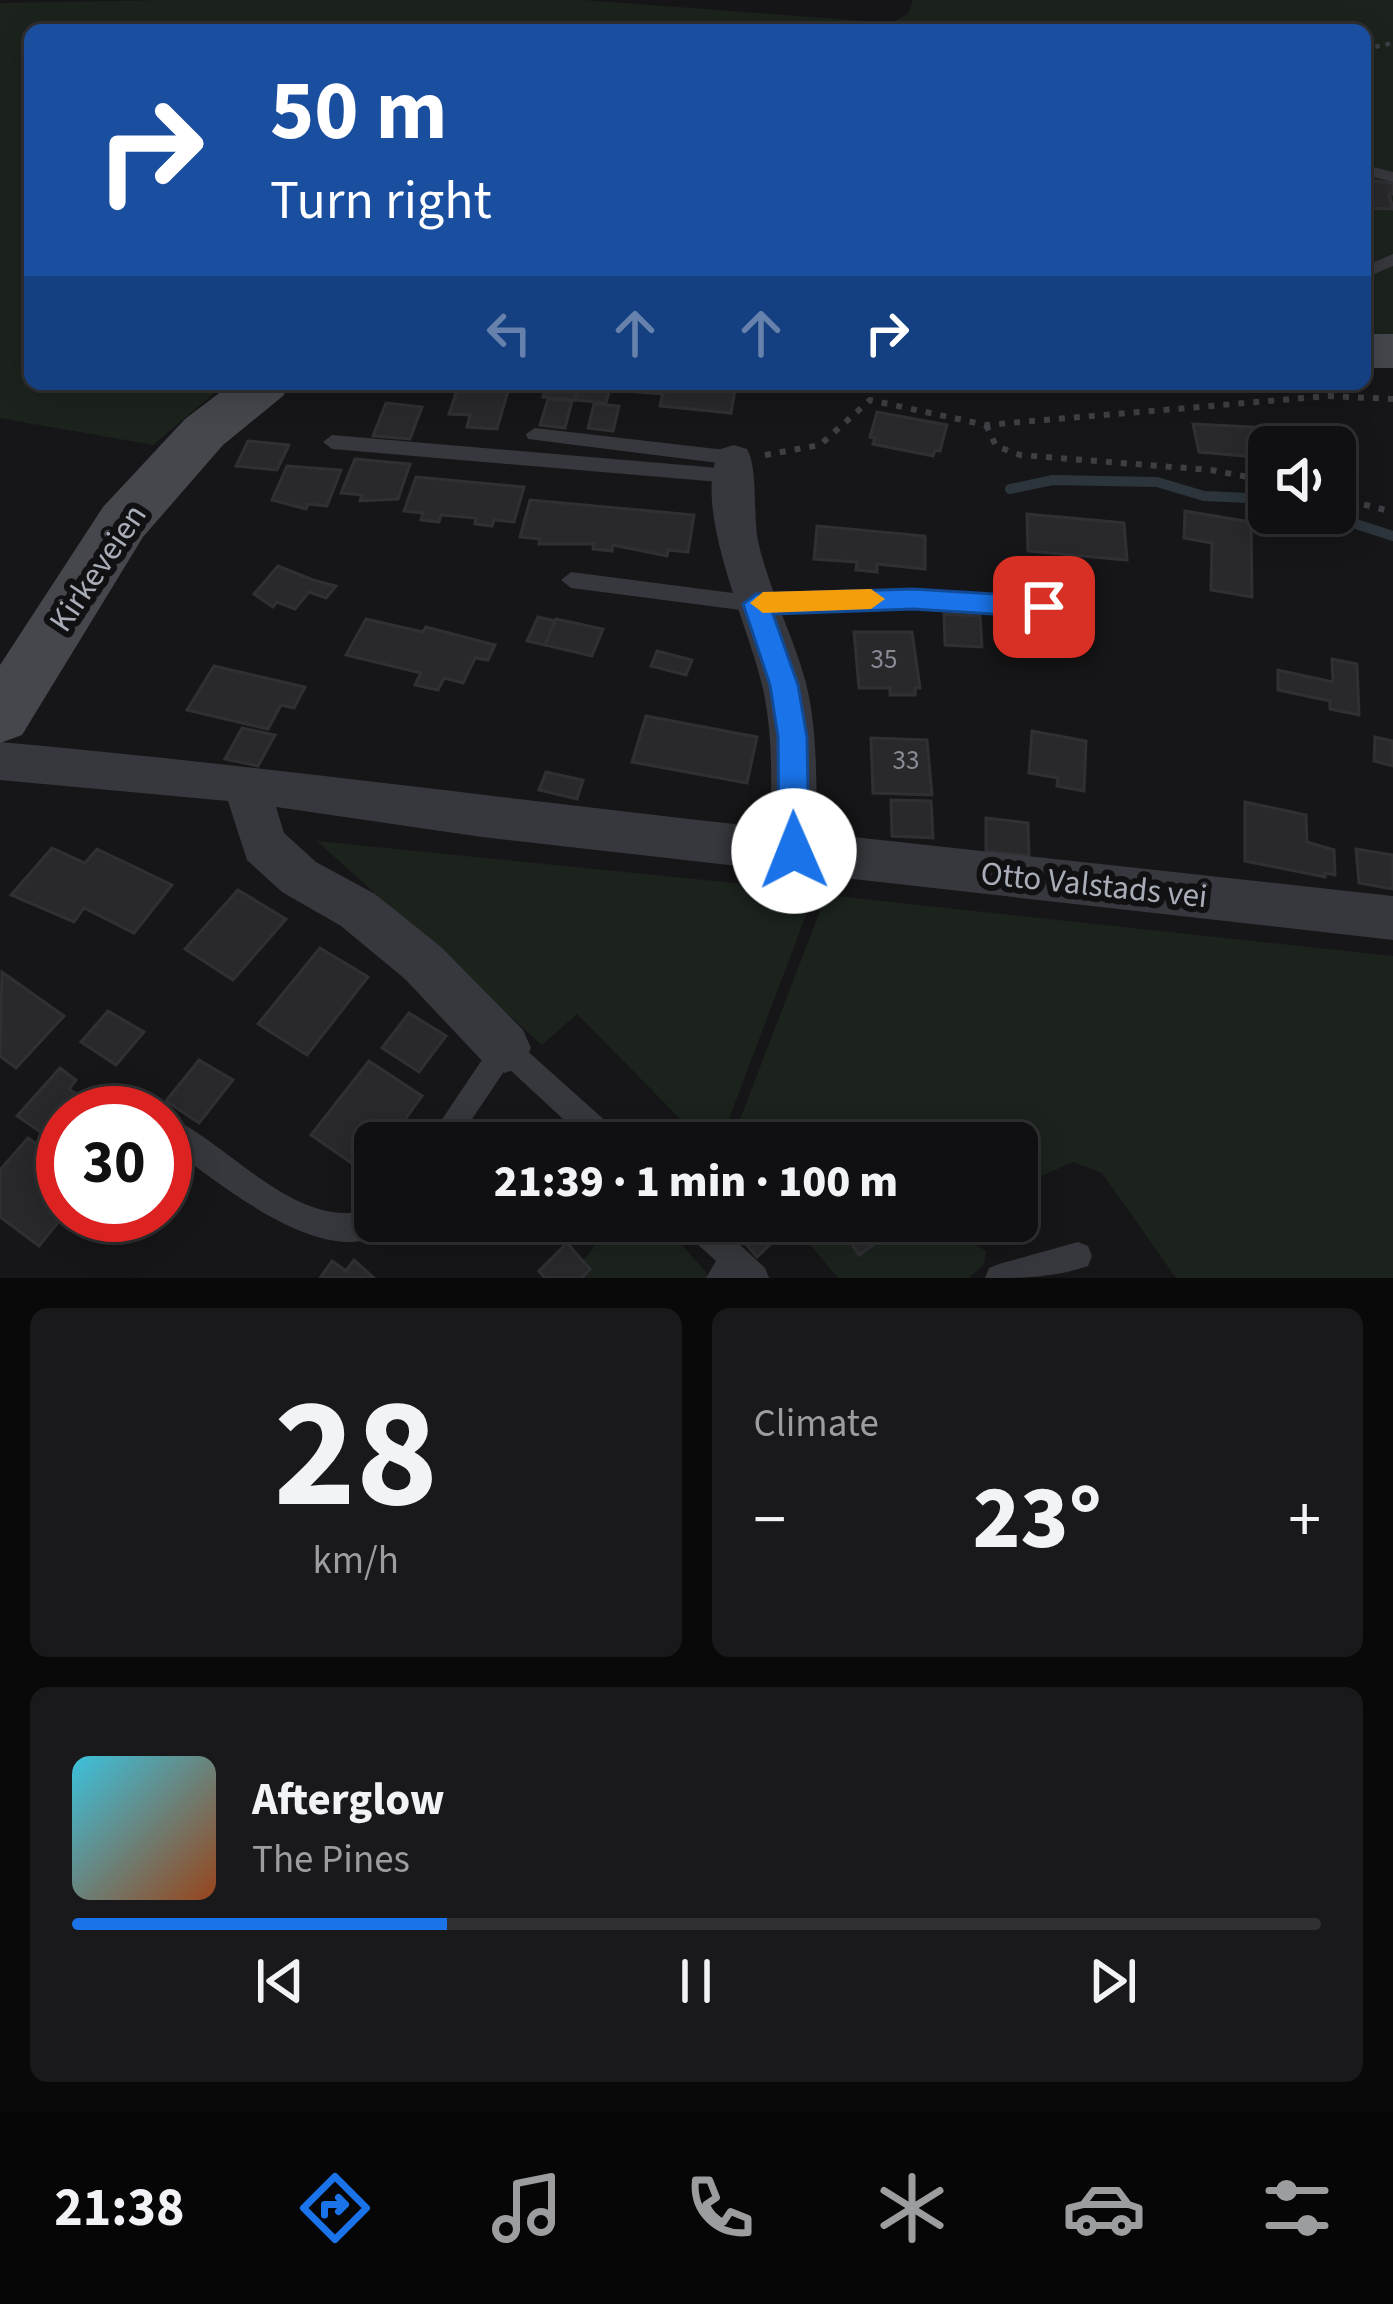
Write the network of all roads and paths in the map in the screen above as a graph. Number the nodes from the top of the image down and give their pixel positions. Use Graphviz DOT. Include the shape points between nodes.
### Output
graph roads {
  1 [pos="257,390"];
  2 [pos="1393,398"];
  3 [pos="986,425"];
  4 [pos="535,434"];
  5 [pos="332,442"];
  6 [pos="733,467"];
  7 [pos="1248,477"];
  8 [pos="1356,502"];
  9 [pos="1393,512"];
  10 [pos="571,580"];
  11 [pos="756,604"];
  12 [pos="1044,607"];
  13 [pos="0,717"];
  14 [pos="0,761"];
  15 [pos="246,784"];
  16 [pos="794,851"];
  17 [pos="1393,919"];
  18 [pos="505,1048"];
  19 [pos="454,1122"];
  20 [pos="585,1122"];
  21 [pos="192,1146"];
  22 [pos="354,1229"];
  23 [pos="712,1242"];
  24 [pos="1078,1256"];
  25 [pos="737,1272"];
  26 [pos="999,1278"];
  1 -- 13 [label="main road, Kirkeveien" via="204,432 123,522"];
  2 -- 3 [label="path" via="1328,396"];
  3 -- 6 [label="path" via="870,400 820,445"];
  3 -- 7 [label="path" via="996,446 1020,454"];
  4 -- 6 [label="lane"];
  5 -- 6 [label="lane"];
  6 -- 11 [label="street" via="734,532"];
  8 -- 9 [label="path"];
  10 -- 11 [label="lane"];
  11 -- 12 [label="lane" via="913,599"];
  11 -- 16 [label="street" via="792,737"];
  14 -- 15 [label="street, Otto Valstads vei"];
  15 -- 16 [label="street, Otto Valstads vei"];
  15 -- 18 [label="street" via="264,845 423,964"];
  16 -- 17 [label="street, Otto Valstads vei"];
  18 -- 19 [label="lane"];
  18 -- 20 [label="lane"];
  21 -- 22 [label="lane" via="292,1213"];
  23 -- 25 [label="lane"];
  24 -- 26 [label="lane"];
}
